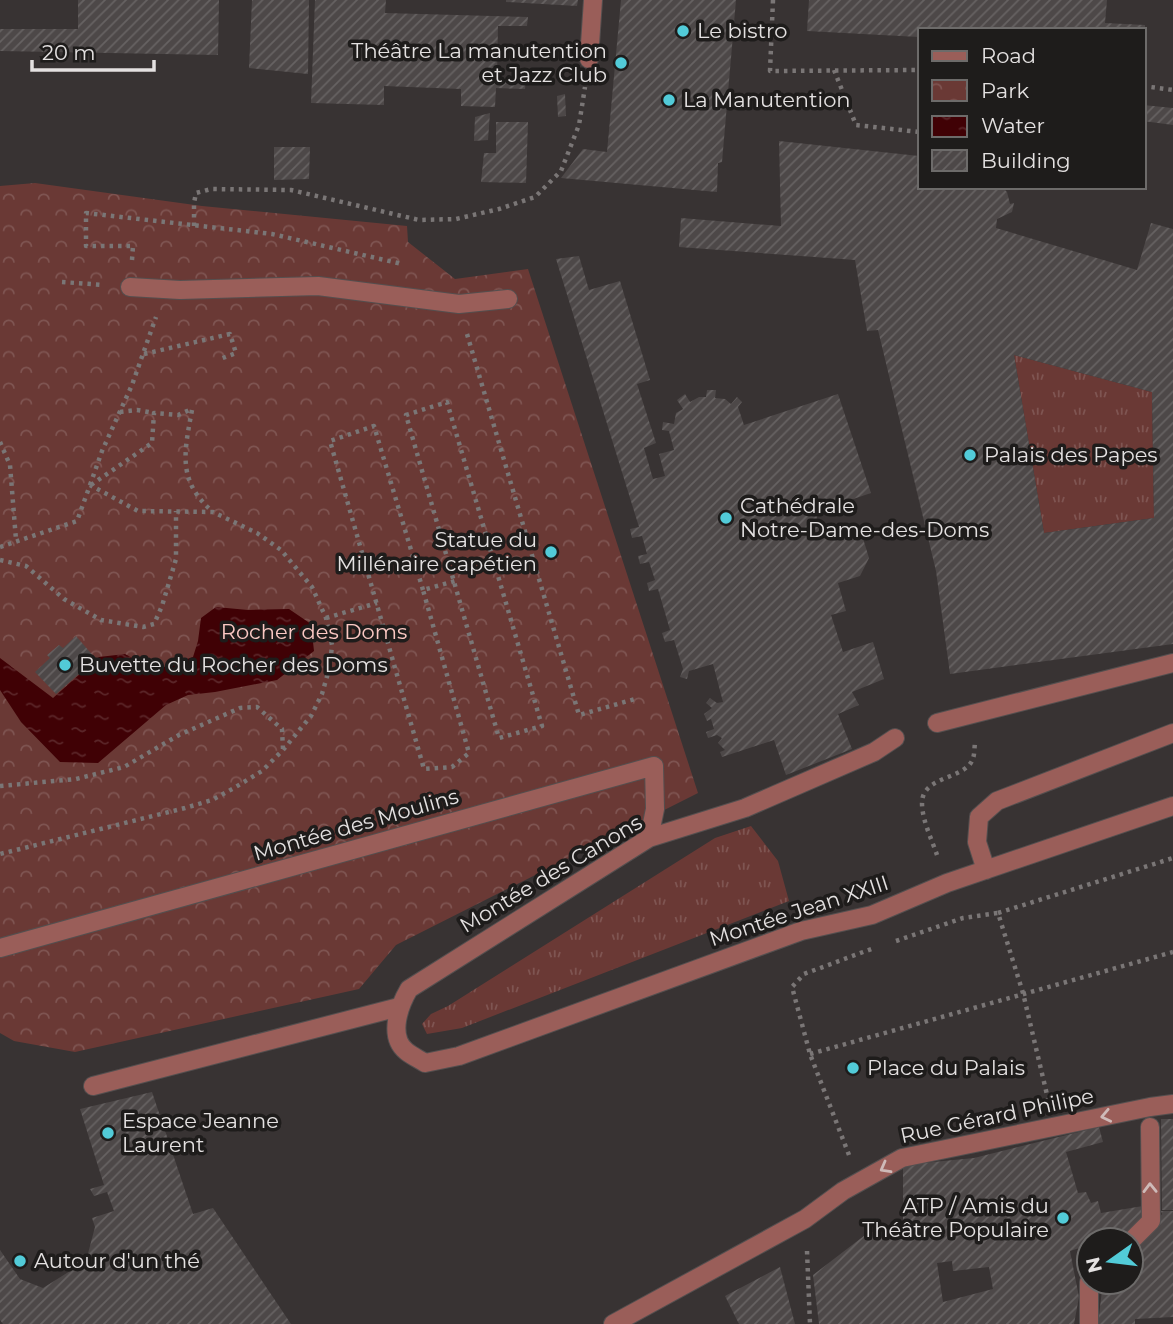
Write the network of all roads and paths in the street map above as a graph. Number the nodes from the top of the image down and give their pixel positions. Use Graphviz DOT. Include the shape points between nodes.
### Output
graph roads {
  1 [pos="593,0"];
  2 [pos="772,0"];
  3 [pos="589,59"];
  4 [pos="834,70"];
  5 [pos="918,70"];
  6 [pos="1145,86"];
  7 [pos="1173,90"];
  8 [pos="918,132"];
  9 [pos="194,226"];
  10 [pos="245,231"];
  11 [pos="62,282"];
  12 [pos="130,287"];
  13 [pos="180,290"];
  14 [pos="508,299"];
  15 [pos="458,304"];
  16 [pos="143,354"];
  17 [pos="220,359"];
  18 [pos="120,412"];
  19 [pos="154,413"];
  20 [pos="0,442"];
  21 [pos="90,485"];
  22 [pos="176,511"];
  23 [pos="213,512"];
  24 [pos="16,540"];
  25 [pos="0,547"];
  26 [pos="531,559"];
  27 [pos="0,560"];
  28 [pos="496,569"];
  29 [pos="455,581"];
  30 [pos="423,590"];
  31 [pos="377,603"];
  32 [pos="326,618"];
  33 [pos="1173,663"];
  34 [pos="635,699"];
  35 [pos="937,723"];
  36 [pos="1173,733"];
  37 [pos="895,738"];
  38 [pos="975,747"];
  39 [pos="283,750"];
  40 [pos="0,786"];
  41 [pos="1173,806"];
  42 [pos="649,838"];
  43 [pos="0,854"];
  44 [pos="1173,859"];
  45 [pos="986,870"];
  46 [pos="947,883"];
  47 [pos="998,913"];
  48 [pos="917,933"];
  49 [pos="882,945"];
  50 [pos="0,948"];
  51 [pos="1173,952"];
  52 [pos="1023,993"];
  53 [pos="399,1007"];
  54 [pos="810,1054"];
  55 [pos="93,1086"];
  56 [pos="1173,1104"];
  57 [pos="1055,1127"];
  58 [pos="1150,1127"];
  59 [pos="859,1182"];
  60 [pos="805,1219"];
  61 [pos="1145,1227"];
  62 [pos="1090,1296"];
  63 [pos="613,1324"];
  64 [pos="810,1324"];
  65 [pos="1089,1324"];
  1 -- 3 [label="street"];
  2 -- 4 [label="path" via="770,71"];
  3 -- 9 [label="path" via="579,125 561,172 535,197 456,219 419,220 291,190 211,189 196,193"];
  4 -- 5 [label="path"];
  4 -- 8 [label="path" via="856,125"];
  6 -- 7 [label="path"];
  9 -- 10 [label="path"];
  9 -- 12 [label="path" via="86,213 86,246 133,246"];
  11 -- 12 [label="path"];
  12 -- 13 [label="street"];
  13 -- 15 [label="street" via="318,286"];
  13 -- 16 [label="path" via="156,317"];
  14 -- 15 [label="street"];
  15 -- 26 [label="path"];
  16 -- 17 [label="path" via="230,334 236,354"];
  16 -- 18 [label="path"];
  18 -- 19 [label="path"];
  18 -- 21 [label="path"];
  19 -- 21 [label="path" via="152,443"];
  19 -- 23 [label="path" via="178,415 192,409 186,474 199,500"];
  20 -- 24 [label="path" via="10,465"];
  21 -- 22 [label="path" via="138,511"];
  21 -- 24 [label="path" via="78,521"];
  22 -- 23 [label="path"];
  22 -- 27 [label="path" via="176,559 154,624 143,627 101,620 64,599 26,566"];
  23 -- 32 [label="path" via="281,550 312,587"];
  24 -- 25 [label="path"];
  26 -- 28 [label="path"];
  26 -- 34 [label="path" via="579,715"];
  28 -- 29 [label="path" via="542,726 499,737"];
  28 -- 29 [label="path" via="447,402 406,415"];
  29 -- 30 [label="path"];
  30 -- 31 [label="path" via="374,426 330,441"];
  30 -- 31 [label="path" via="469,753 452,767 424,769"];
  31 -- 32 [label="path"];
  32 -- 39 [label="path" via="332,645 322,694"];
  33 -- 35 [label="street"];
  36 -- 45 [label="street" via="997,801 979,817 977,842"];
  37 -- 42 [label="street, Montée des Canons" via="874,752 745,808"];
  38 -- 46 [label="path" via="970,764 924,793 922,803"];
  39 -- 40 [label="path" via="282,729 273,719 257,707 240,708 179,735 124,767 76,779"];
  39 -- 43 [label="path" via="262,771 212,800"];
  41 -- 45 [label="street, Montée Jean XXIII"];
  42 -- 50 [label="street, Montée des Moulins" via="655,809 654,766"];
  42 -- 53 [label="street, Montée des Canons" via="409,989"];
  44 -- 47 [label="path"];
  45 -- 46 [label="street, Montée Jean XXIII"];
  46 -- 53 [label="street, Montée Jean XXIII" via="872,915 801,931 459,1056 425,1063 404,1050 397,1032"];
  47 -- 48 [label="path" via="963,918"];
  47 -- 52 [label="path"];
  49 -- 54 [label="path" via="804,974 792,987"];
  51 -- 52 [label="path"];
  52 -- 54 [label="path"];
  52 -- 57 [label="path"];
  53 -- 55 [label="street"];
  54 -- 59 [label="path"];
  56 -- 57 [label="street, Rue Gérard Philipe, one-way"];
  57 -- 59 [label="street, Rue Gérard Philipe, one-way" via="902,1158"];
  61 -- 58 [label="street, one-way" via="1151,1221"];
  59 -- 60 [label="street, Rue Gérard Philipe"];
  60 -- 63 [label="street, Rue Gérard Philipe"];
  60 -- 64 [label="path"];
  62 -- 65 [label="street"];
}
